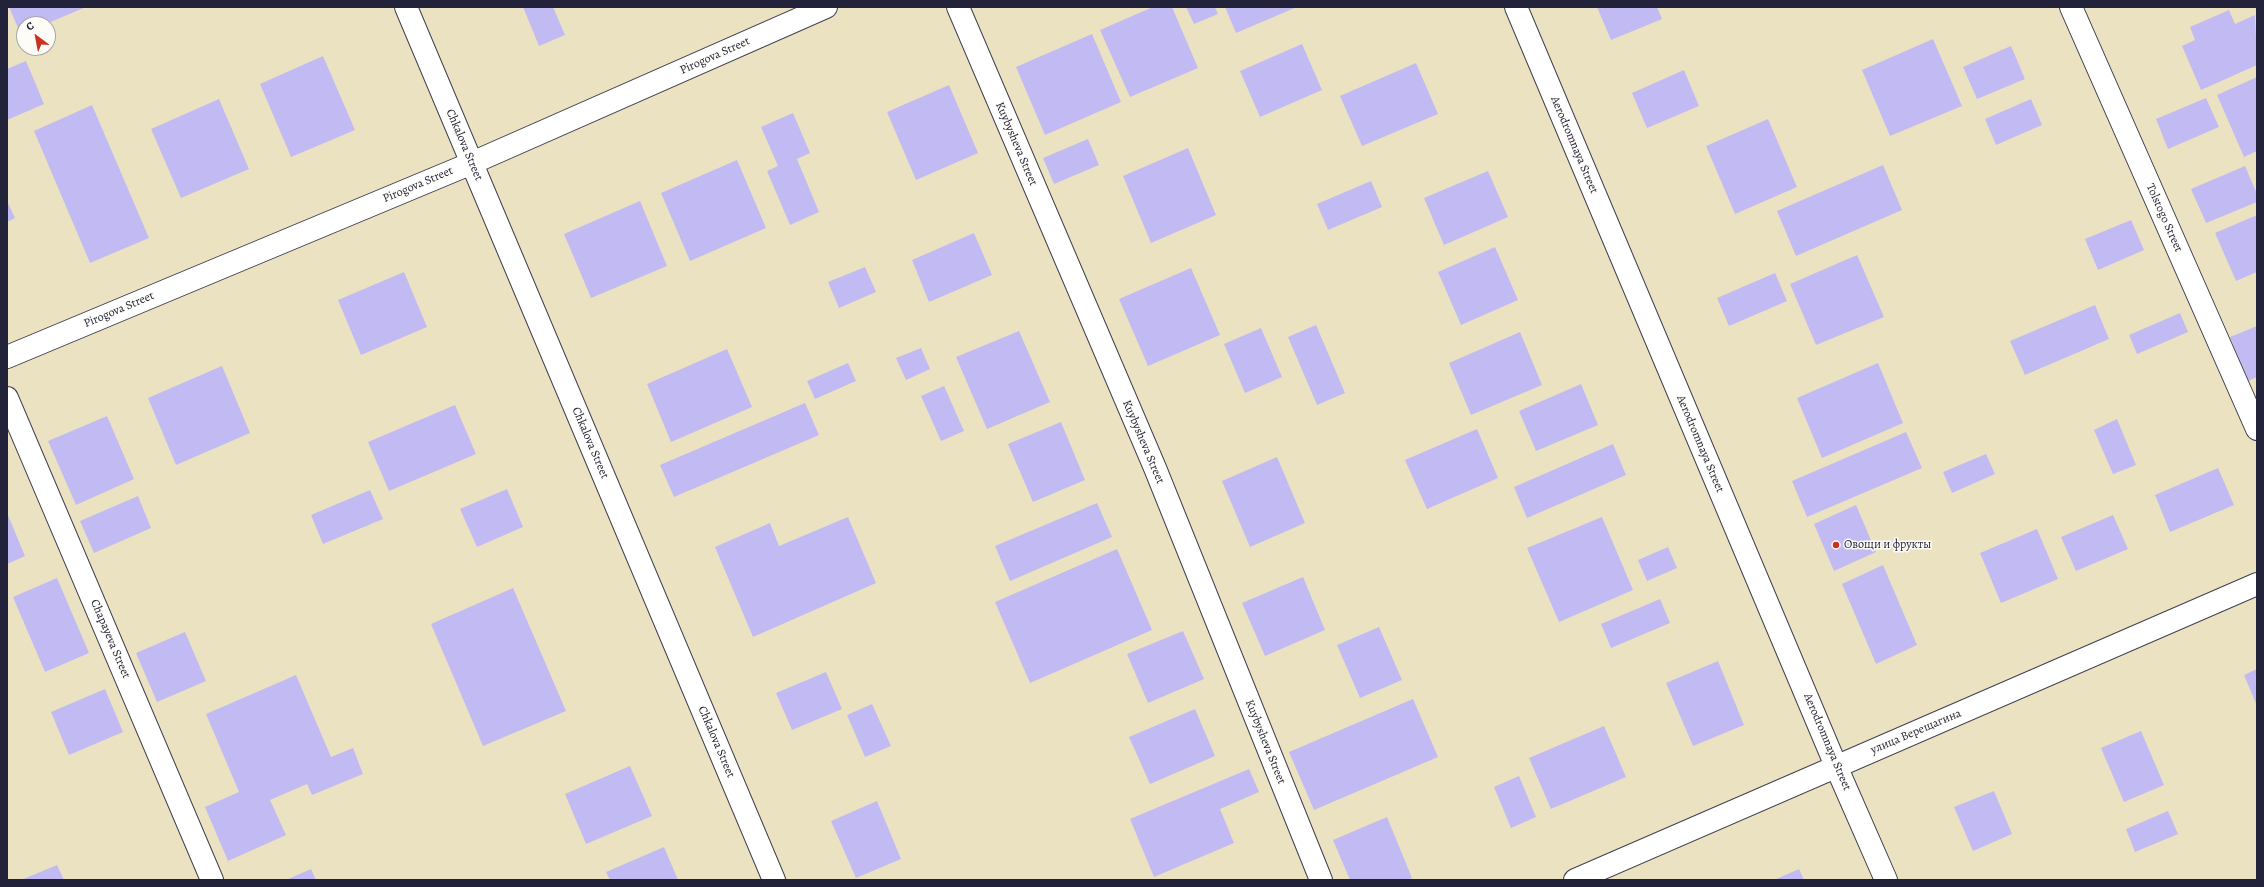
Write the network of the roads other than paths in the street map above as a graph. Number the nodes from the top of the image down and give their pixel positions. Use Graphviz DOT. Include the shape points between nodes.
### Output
graph roads {
  1 [pos="406,7"];
  2 [pos="826,7"];
  3 [pos="958,7"];
  4 [pos="1516,7"];
  5 [pos="2071,7"];
  6 [pos="472,163"];
  7 [pos="7,357"];
  8 [pos="7,398"];
  9 [pos="2257,429"];
  10 [pos="2257,584"];
  11 [pos="1836,766"];
  12 [pos="212,880"];
  13 [pos="774,880"];
  14 [pos="1321,880"];
  15 [pos="1575,880"];
  16 [pos="1886,880"];
  1 -- 6 [label="street, Chkalova Street"];
  2 -- 6 [label="street, Pirogova Street"];
  3 -- 14 [label="street, Kuybysheva Street" via="1155,468"];
  4 -- 11 [label="street, Aerodromnaya Street"];
  5 -- 9 [label="street, Tolstogo Street"];
  6 -- 7 [label="street, Pirogova Street"];
  6 -- 13 [label="street, Chkalova Street"];
  8 -- 12 [label="street, Chapayeva Street"];
  10 -- 11 [label="street, улица Верещагина"];
  11 -- 15 [label="street, улица Верещагина"];
  11 -- 16 [label="street, Aerodromnaya Street"];
}
